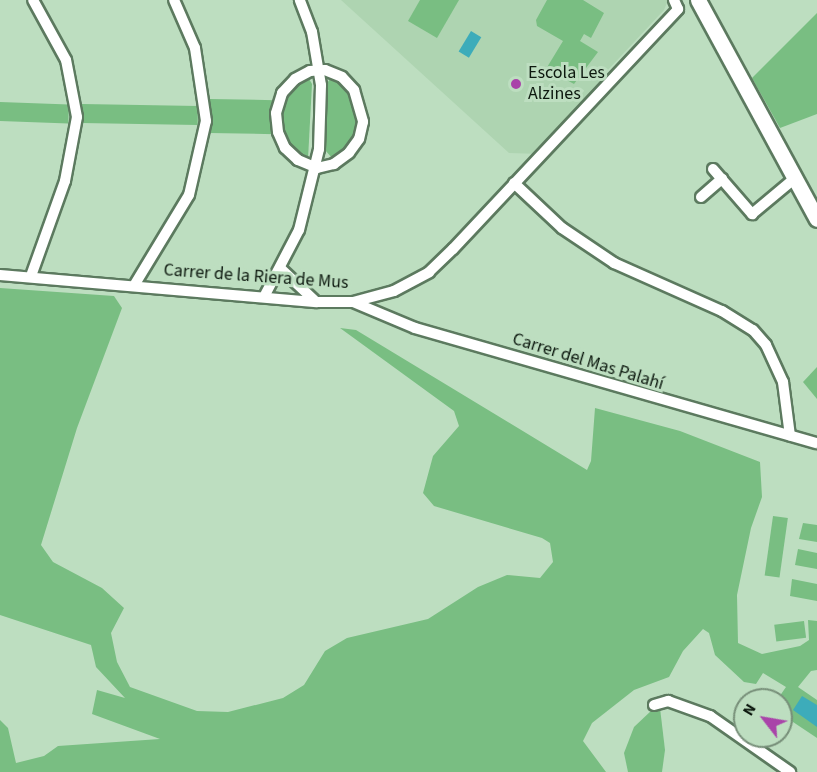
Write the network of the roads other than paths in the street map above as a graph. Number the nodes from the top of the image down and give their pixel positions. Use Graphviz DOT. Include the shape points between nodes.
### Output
graph roads {
  1 [pos="33,0"];
  2 [pos="174,0"];
  3 [pos="300,0"];
  4 [pos="674,0"];
  5 [pos="698,0"];
  6 [pos="319,70"];
  7 [pos="317,168"];
  8 [pos="714,169"];
  9 [pos="795,178"];
  10 [pos="722,179"];
  11 [pos="514,183"];
  12 [pos="701,197"];
  13 [pos="817,219"];
  14 [pos="280,268"];
  15 [pos="0,275"];
  16 [pos="32,276"];
  17 [pos="135,284"];
  18 [pos="265,295"];
  19 [pos="317,302"];
  20 [pos="353,302"];
  21 [pos="790,436"];
  22 [pos="817,443"];
  23 [pos="654,705"];
  24 [pos="790,772"];
  1 -- 16 [label="street" via="66,60 77,117 70,165"];
  2 -- 17 [label="street" via="195,48 206,121 189,195"];
  3 -- 6 [label="street" via="312,32"];
  4 -- 11 [label="street, Carrer de la Riera de Mus" via="678,9"];
  5 -- 9 [label="street"];
  6 -- 7 [label="street"];
  6 -- 7 [label="street" via="304,73 290,83 280,98 276,117 278,132 288,151"];
  6 -- 7 [label="street" via="337,74 348,83 359,97 363,118 360,135 349,153 334,164"];
  7 -- 14 [label="street" via="299,230"];
  8 -- 10 [label="street"];
  9 -- 10 [label="street" via="753,214"];
  9 -- 13 [label="street"];
  10 -- 12 [label="street"];
  11 -- 20 [label="street, Carrer de la Riera de Mus" via="429,272 394,291"];
  11 -- 21 [label="street" via="562,228 614,263 722,311 753,330 766,345 783,382"];
  14 -- 18 [label="street"];
  14 -- 19 [label="street"];
  15 -- 16 [label="street, Carrer de la Riera de Mus"];
  16 -- 17 [label="street, Carrer de la Riera de Mus"];
  17 -- 18 [label="street, Carrer de la Riera de Mus"];
  18 -- 19 [label="street, Carrer de la Riera de Mus"];
  19 -- 20 [label="street, Carrer de la Riera de Mus"];
  20 -- 21 [label="street, Carrer del Mas Palahí" via="415,328"];
  21 -- 22 [label="street, Carrer del Mas Palahí"];
  23 -- 24 [label="street" via="669,701 710,716"];
}
